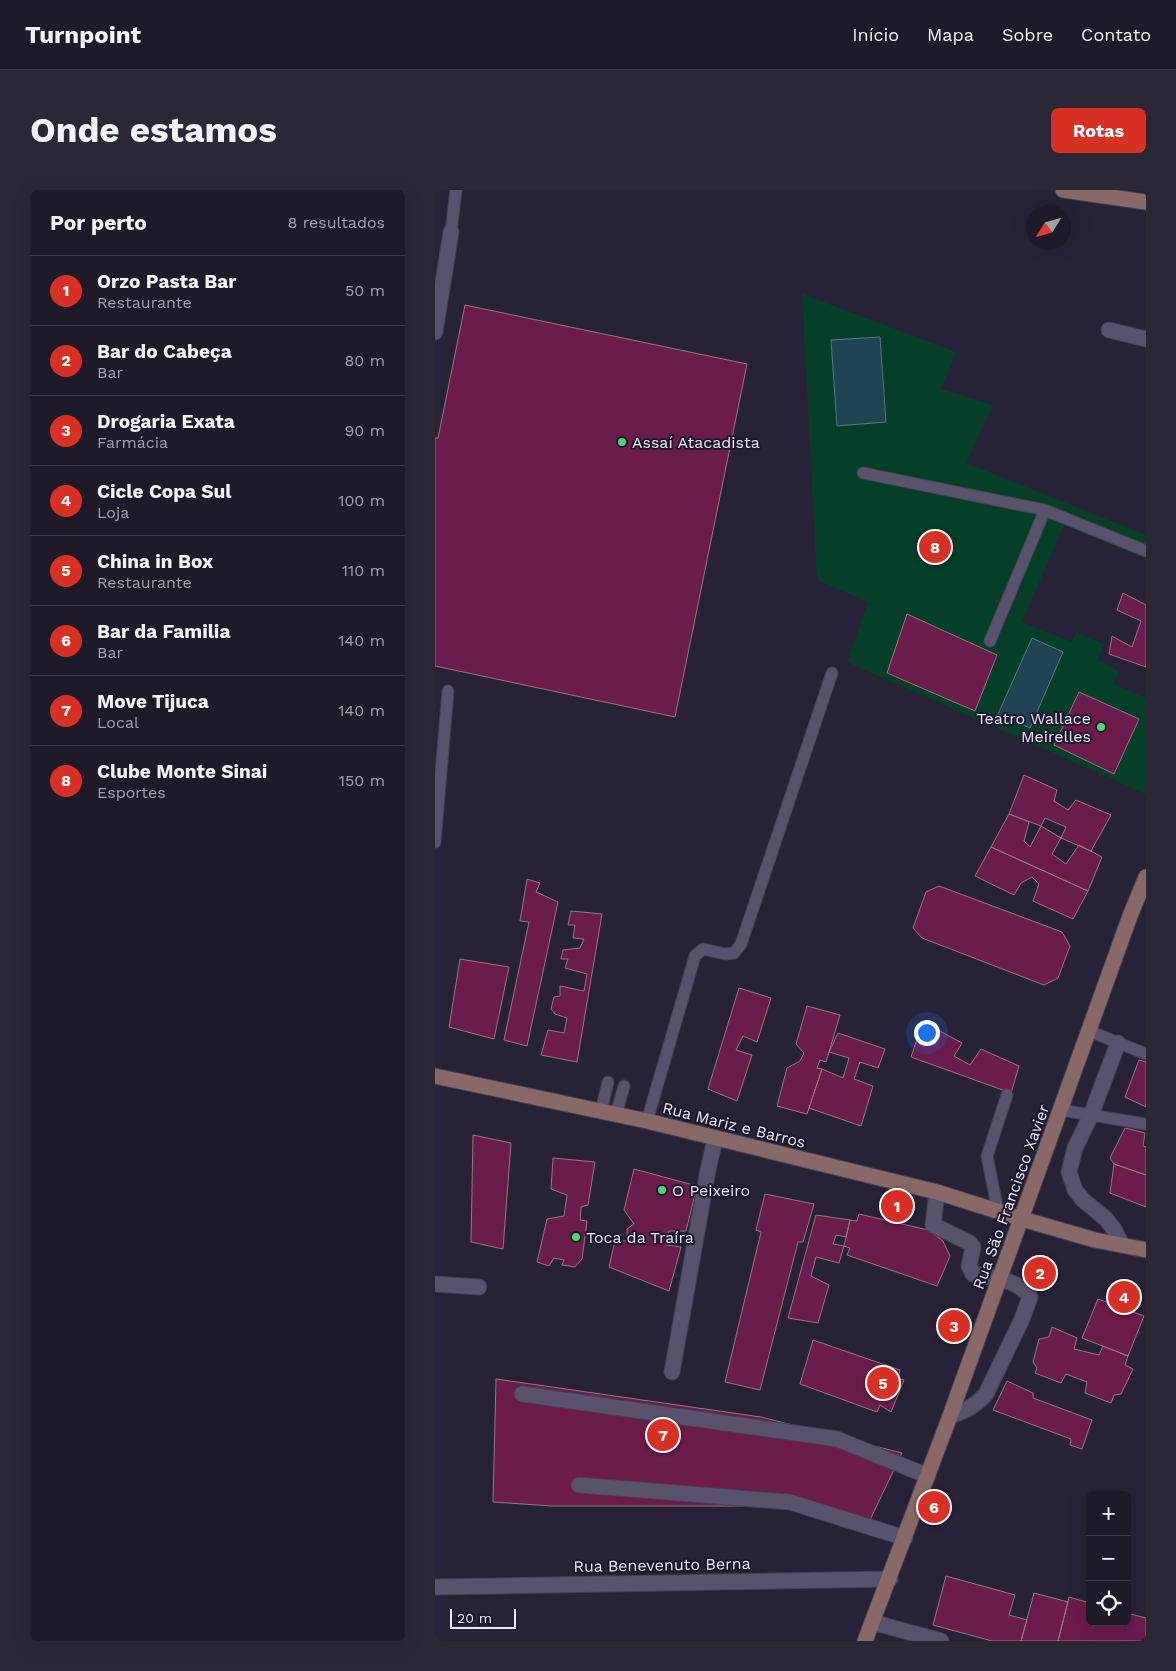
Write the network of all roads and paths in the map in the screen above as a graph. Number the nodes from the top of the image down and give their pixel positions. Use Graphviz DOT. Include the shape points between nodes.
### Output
graph roads {
  1 [pos="456,190"];
  2 [pos="1063,190"];
  3 [pos="1146,202"];
  4 [pos="451,232"];
  5 [pos="1109,330"];
  6 [pos="435,332"];
  7 [pos="1146,339"];
  8 [pos="863,473"];
  9 [pos="1045,510"];
  10 [pos="1146,551"];
  11 [pos="990,641"];
  12 [pos="832,673"];
  13 [pos="448,692"];
  14 [pos="435,842"];
  15 [pos="1146,877"];
  16 [pos="1089,1032"];
  17 [pos="1118,1043"];
  18 [pos="1146,1054"];
  19 [pos="435,1076"];
  20 [pos="608,1082"];
  21 [pos="623,1086"];
  22 [pos="1007,1095"];
  23 [pos="1061,1110"];
  24 [pos="601,1111"];
  25 [pos="616,1115"];
  26 [pos="1091,1115"];
  27 [pos="647,1121"];
  28 [pos="1146,1124"];
  29 [pos="715,1139"];
  30 [pos="937,1192"];
  31 [pos="998,1211"];
  32 [pos="1022,1219"];
  33 [pos="1122,1245"];
  34 [pos="1146,1250"];
  35 [pos="1000,1279"];
  36 [pos="435,1284"];
  37 [pos="479,1287"];
  38 [pos="672,1372"];
  39 [pos="522,1394"];
  40 [pos="951,1416"];
  41 [pos="928,1476"];
  42 [pos="579,1485"];
  43 [pos="905,1538"];
  44 [pos="890,1579"];
  45 [pos="435,1587"];
  46 [pos="872,1622"];
  47 [pos="865,1641"];
  48 [pos="941,1641"];
  1 -- 4 [label="lane"];
  2 -- 3 [label="street"];
  4 -- 6 [label="street"];
  5 -- 7 [label="street"];
  8 -- 9 [label="lane"];
  9 -- 10 [label="lane"];
  9 -- 11 [label="lane"];
  12 -- 27 [label="lane" via="741,944 734,953 703,949 695,956"];
  13 -- 14 [label="lane"];
  15 -- 16 [label="street, Rua São Francisco Xavier"];
  16 -- 17 [label="lane"];
  16 -- 23 [label="street, Rua São Francisco Xavier"];
  17 -- 18 [label="lane"];
  17 -- 26 [label="street"];
  19 -- 24 [label="street, Rua Mariz e Barros"];
  20 -- 24 [label="lane"];
  21 -- 25 [label="lane"];
  22 -- 31 [label="lane" via="987,1156"];
  23 -- 26 [label="lane"];
  23 -- 32 [label="street, Rua São Francisco Xavier"];
  24 -- 25 [label="street, Rua Mariz e Barros"];
  25 -- 27 [label="street, Rua Mariz e Barros"];
  26 -- 28 [label="lane"];
  26 -- 33 [label="street" via="1075,1148 1069,1172 1075,1190 1106,1218"];
  27 -- 29 [label="street, Rua Mariz e Barros"];
  29 -- 30 [label="street, Rua Mariz e Barros"];
  29 -- 38 [label="street"];
  30 -- 31 [label="street, Rua Mariz e Barros"];
  30 -- 35 [label="street" via="933,1225 970,1243 973,1247 969,1266 973,1274"];
  31 -- 32 [label="street, Rua Mariz e Barros"];
  32 -- 33 [label="street, Rua Mariz e Barros"];
  32 -- 35 [label="street, Rua São Francisco Xavier"];
  33 -- 34 [label="street, Rua Mariz e Barros"];
  35 -- 40 [label="street, Rua São Francisco Xavier"];
  35 -- 40 [label="street" via="1025,1290 1030,1297 1028,1303 986,1394 967,1411"];
  36 -- 37 [label="street"];
  39 -- 41 [label="street" via="837,1439"];
  40 -- 41 [label="street, Rua São Francisco Xavier"];
  41 -- 43 [label="street, Rua São Francisco Xavier"];
  42 -- 43 [label="street" via="790,1502"];
  43 -- 44 [label="street, Rua São Francisco Xavier"];
  44 -- 45 [label="street, Rua Benevenuto Berna"];
  44 -- 46 [label="street, Rua São Francisco Xavier"];
  46 -- 47 [label="street, Rua São Francisco Xavier"];
  46 -- 48 [label="street"];
}
